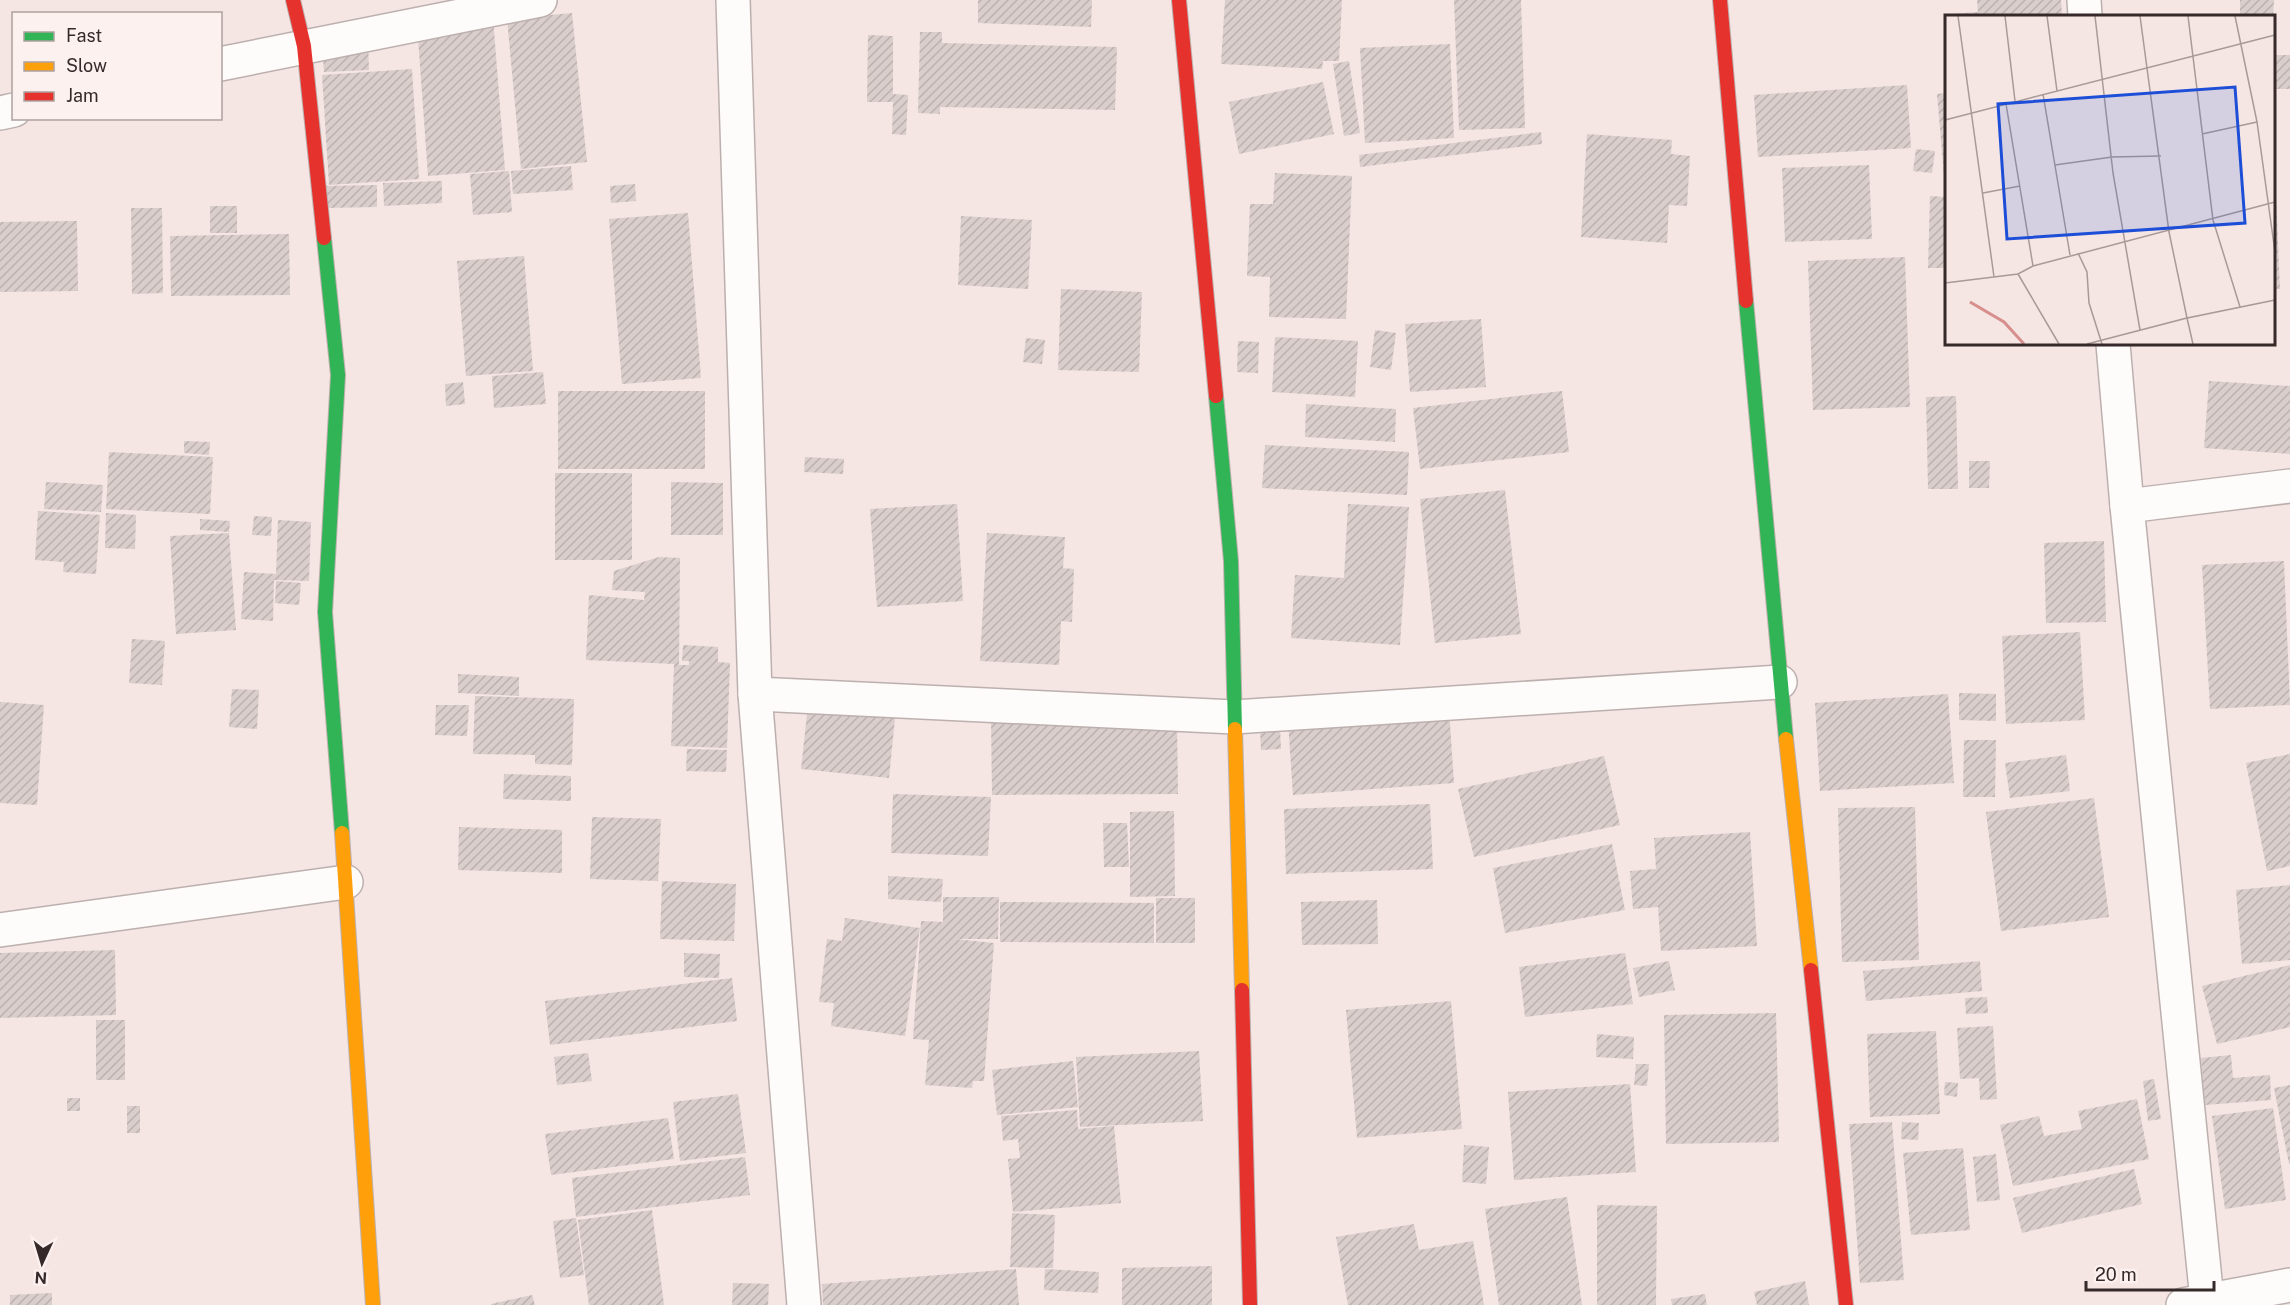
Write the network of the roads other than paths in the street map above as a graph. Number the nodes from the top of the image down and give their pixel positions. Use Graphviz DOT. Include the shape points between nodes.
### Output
graph roads {
  1 [pos="293,0"];
  2 [pos="540,0"];
  3 [pos="733,0"];
  4 [pos="1179,0"];
  5 [pos="1720,0"];
  6 [pos="2084,0"];
  7 [pos="2085,15"];
  8 [pos="304,46"];
  9 [pos="222,64"];
  10 [pos="2113,345"];
  11 [pos="2290,486"];
  12 [pos="2127,506"];
  13 [pos="1780,682"];
  14 [pos="755,694"];
  15 [pos="1234,717"];
  16 [pos="346,882"];
  17 [pos="0,930"];
  18 [pos="2290,1285"];
  19 [pos="2195,1302"];
  20 [pos="372,1305"];
  21 [pos="804,1305"];
  22 [pos="1250,1305"];
  23 [pos="1846,1305"];
  1 -- 8 [label="street"];
  2 -- 8 [label="street"];
  3 -- 14 [label="street"];
  4 -- 15 [label="street" via="1231,561"];
  5 -- 13 [label="street"];
  6 -- 7 [label="street"];
  8 -- 9 [label="street"];
  8 -- 16 [label="street" via="338,375 326,612"];
  10 -- 12 [label="street"];
  11 -- 12 [label="street"];
  12 -- 19 [label="street"];
  13 -- 15 [label="street"];
  13 -- 23 [label="street"];
  14 -- 15 [label="street"];
  14 -- 21 [label="street"];
  15 -- 22 [label="street"];
  16 -- 17 [label="street"];
  16 -- 20 [label="street"];
  18 -- 19 [label="street"];
}
